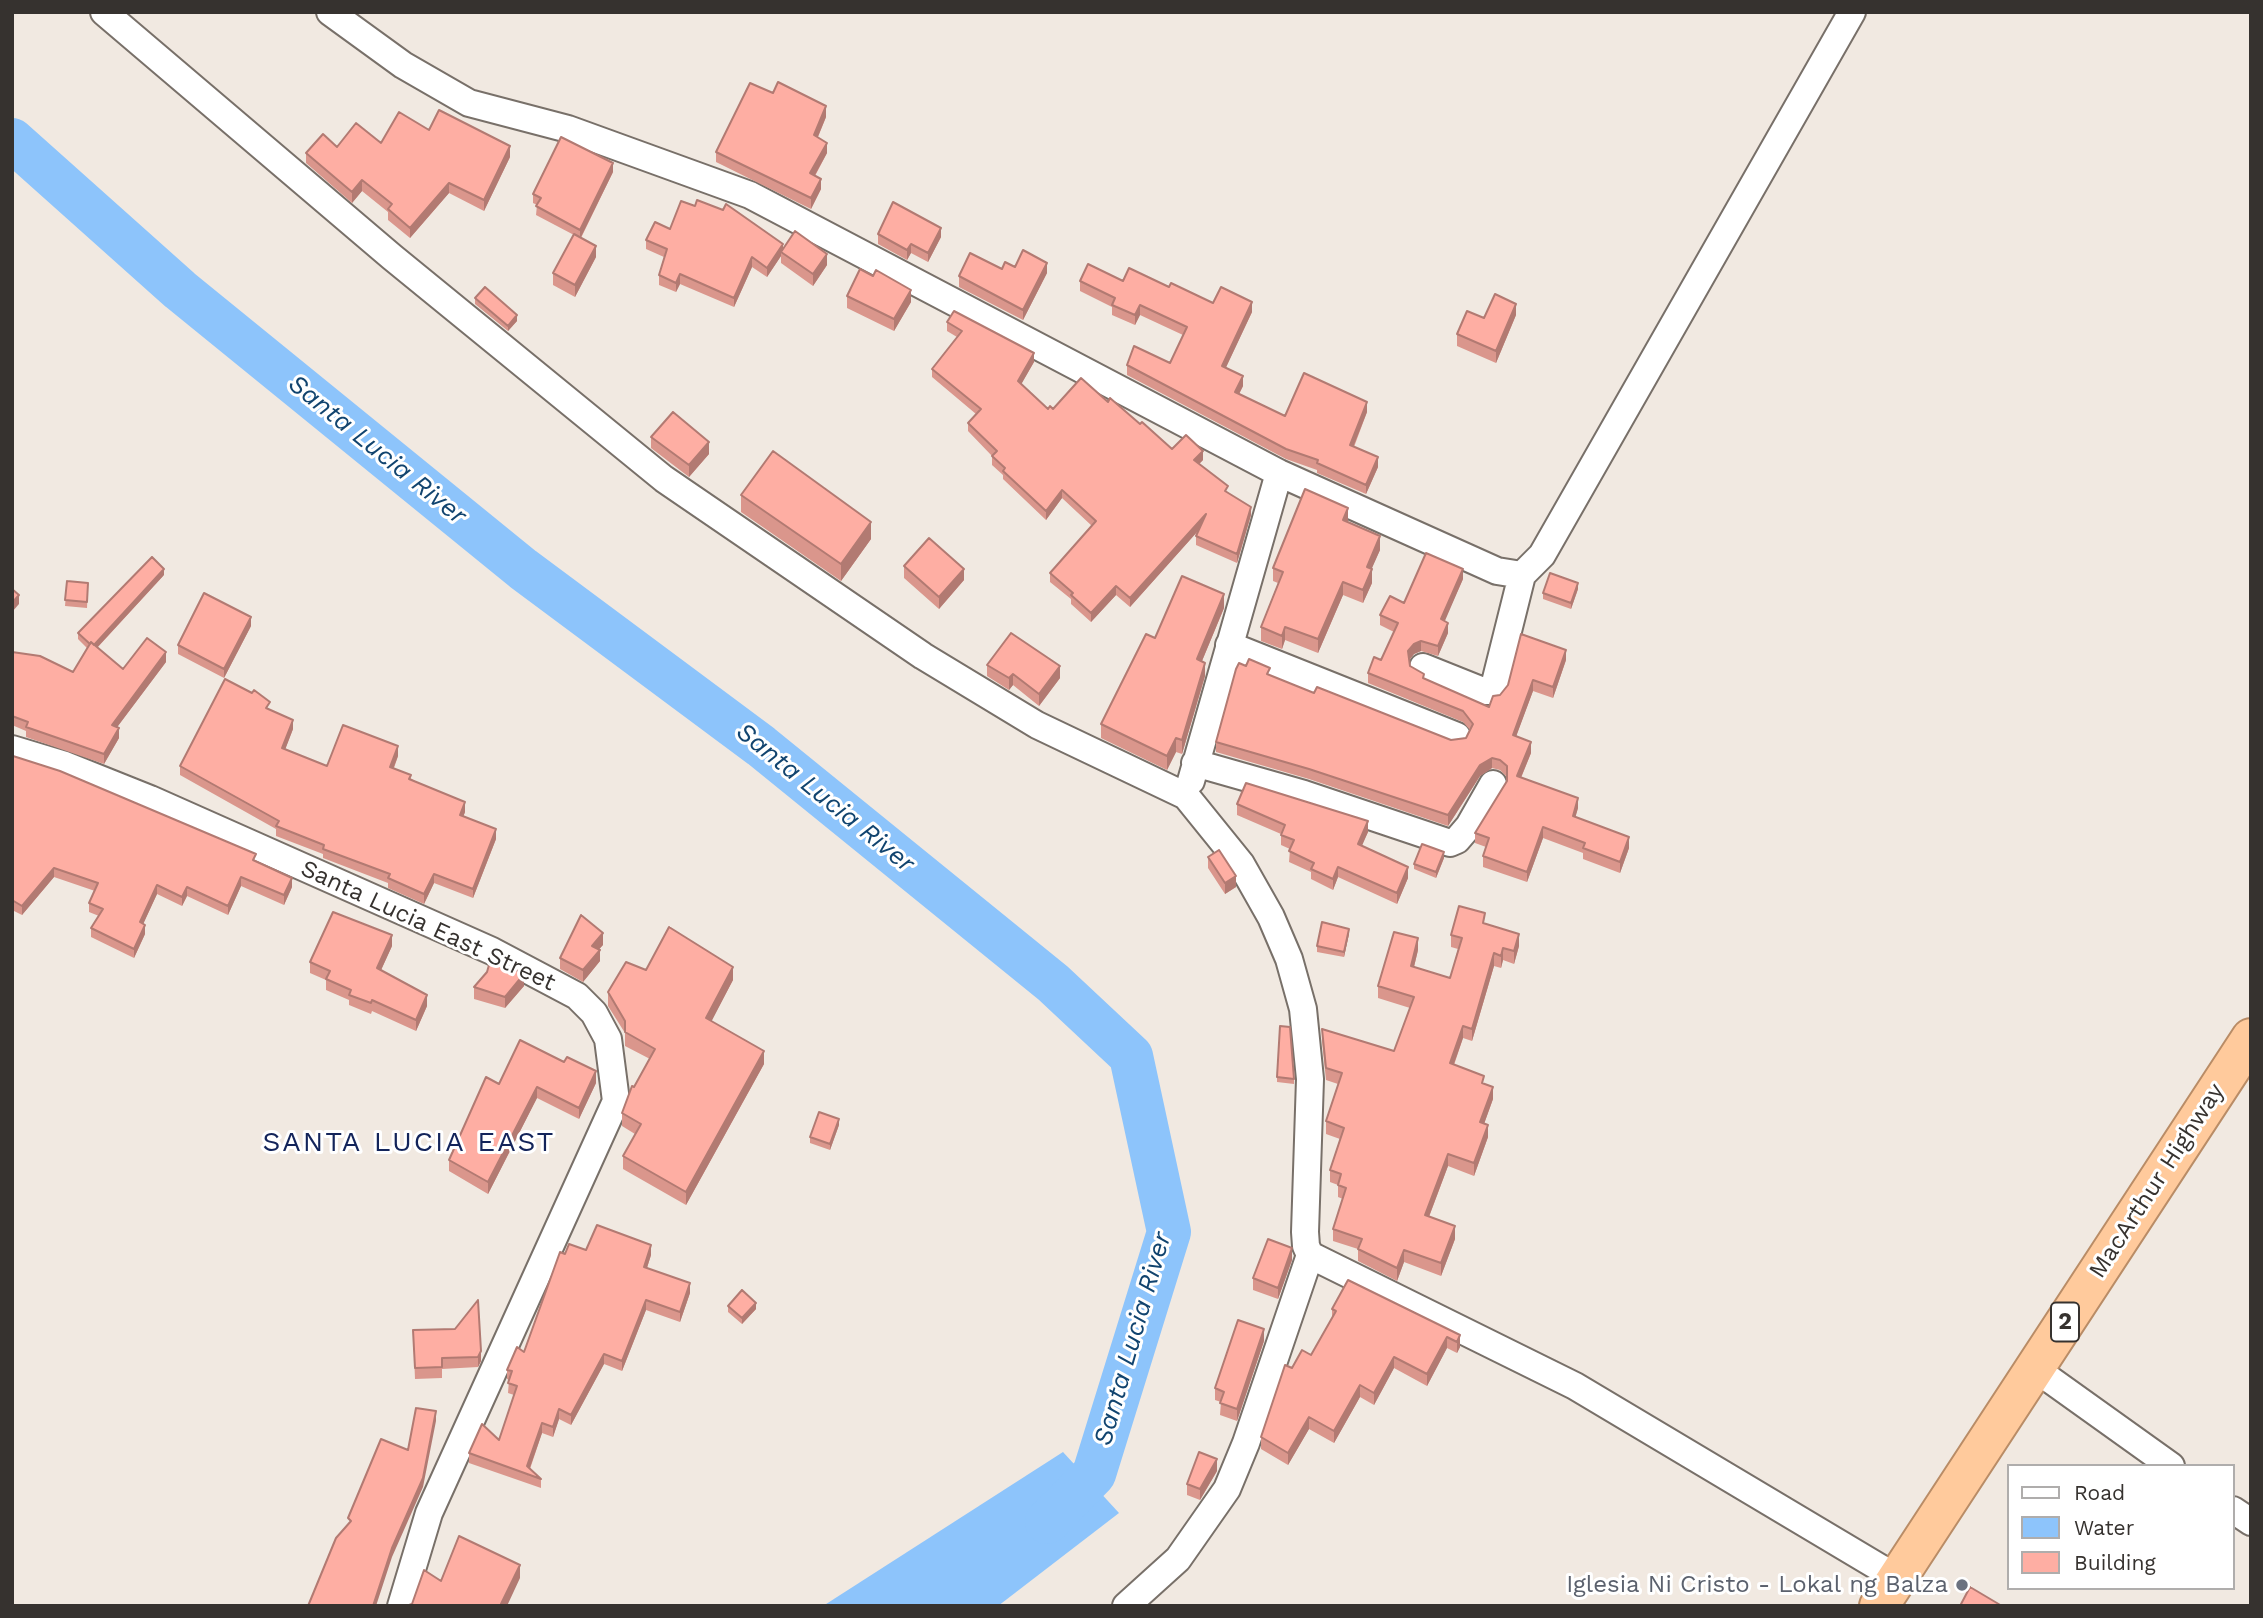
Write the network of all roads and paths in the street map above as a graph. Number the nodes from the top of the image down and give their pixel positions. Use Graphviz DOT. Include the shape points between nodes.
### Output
graph roads {
  1 [pos="104,12"];
  2 [pos="330,12"];
  3 [pos="1852,12"];
  4 [pos="1279,473"];
  5 [pos="1522,575"];
  6 [pos="1229,645"];
  7 [pos="1423,667"];
  8 [pos="1457,736"];
  9 [pos="12,749"];
  10 [pos="1195,763"];
  11 [pos="1493,784"];
  12 [pos="1186,796"];
  13 [pos="2251,1038"];
  14 [pos="1310,1255"];
  15 [pos="2034,1368"];
  16 [pos="2168,1464"];
  17 [pos="2235,1511"];
  18 [pos="2251,1522"];
  19 [pos="1888,1592"];
  20 [pos="401,1606"];
  21 [pos="1126,1606"];
  1 -- 12 [label="street" via="392,257 664,479 923,656 1037,725"];
  2 -- 4 [label="street" via="403,65 469,103 568,129 750,195"];
  3 -- 5 [label="street" via="1542,555"];
  4 -- 5 [label="street" via="1497,571"];
  4 -- 6 [label="street"];
  5 -- 7 [label="street" via="1493,691"];
  6 -- 8 [label="street"];
  6 -- 10 [label="street"];
  9 -- 20 [label="street, Santa Lucia East Street" via="150,799 492,951 577,996 594,1013 608,1039 616,1101 429,1513"];
  10 -- 11 [label="street" via="1450,843 1468,826"];
  10 -- 12 [label="street"];
  12 -- 14 [label="street" via="1241,864 1271,917 1298,988 1310,1080 1306,1232"];
  13 -- 15 [label="highway, MacArthur Highway / 2"];
  14 -- 19 [label="street" via="1576,1386"];
  14 -- 21 [label="street" via="1227,1489 1178,1559"];
  15 -- 16 [label="street"];
  15 -- 19 [label="highway, MacArthur Highway / 2"];
  17 -- 18 [label="street"];
}
